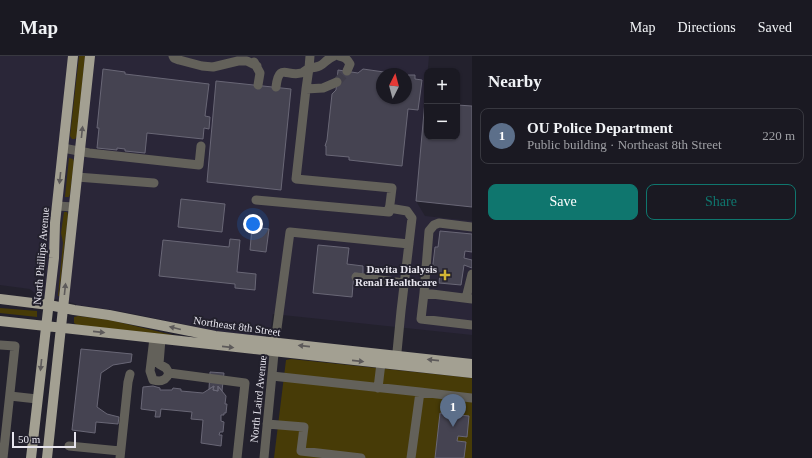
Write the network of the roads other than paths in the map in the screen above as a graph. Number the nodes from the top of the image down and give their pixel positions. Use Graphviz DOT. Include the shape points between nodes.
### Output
graph roads {
  1 [pos="74,56"];
  2 [pos="90,56"];
  3 [pos="173,56"];
  4 [pos="228,56"];
  5 [pos="250,56"];
  6 [pos="310,56"];
  7 [pos="334,56"];
  8 [pos="339,56"];
  9 [pos="223,66"];
  10 [pos="257,66"];
  11 [pos="309,68"];
  12 [pos="347,71"];
  13 [pos="337,82"];
  14 [pos="258,85"];
  15 [pos="276,87"];
  16 [pos="306,89"];
  17 [pos="201,146"];
  18 [pos="63,148"];
  19 [pos="80,151"];
  20 [pos="77,177"];
  21 [pos="154,183"];
  22 [pos="256,200"];
  23 [pos="57,206"];
  24 [pos="74,207"];
  25 [pos="389,208"];
  26 [pos="472,226"];
  27 [pos="409,244"];
  28 [pos="472,274"];
  29 [pos="356,277"];
  30 [pos="404,283"];
  31 [pos="424,293"];
  32 [pos="0,299"];
  33 [pos="469,299"];
  34 [pos="49,305"];
  35 [pos="63,308"];
  36 [pos="0,321"];
  37 [pos="472,325"];
  38 [pos="45,326"];
  39 [pos="60,328"];
  40 [pos="157,339"];
  41 [pos="0,345"];
  42 [pos="275,347"];
  43 [pos="396,360"];
  44 [pos="381,363"];
  45 [pos="472,364"];
  46 [pos="169,373"];
  47 [pos="472,373"];
  48 [pos="130,374"];
  49 [pos="272,376"];
  50 [pos="378,388"];
  51 [pos="420,392"];
  52 [pos="10,396"];
  53 [pos="472,398"];
  54 [pos="37,399"];
  55 [pos="267,424"];
  56 [pos="69,446"];
  57 [pos="120,454"];
  58 [pos="3,458"];
  59 [pos="31,458"];
  60 [pos="47,458"];
  61 [pos="237,458"];
  62 [pos="264,458"];
  63 [pos="361,458"];
  64 [pos="412,458"];
  1 -- 18 [label="main road, North Phillips Avenue"];
  19 -- 2 [label="main road, one-way"];
  3 -- 9 [label="street" via="202,66"];
  4 -- 9 [label="street"];
  5 -- 10 [label="street"];
  6 -- 11 [label="street"];
  7 -- 11 [label="street" via="324,65"];
  8 -- 12 [label="street" via="348,60 350,64"];
  9 -- 10 [label="street" via="238,61 247,61"];
  10 -- 14 [label="street" via="260,73"];
  11 -- 15 [label="street" via="301,73 281,73 277,78"];
  11 -- 16 [label="street"];
  13 -- 16 [label="street" via="323,88"];
  16 -- 25 [label="street" via="296,179 392,188"];
  17 -- 19 [label="street" via="199,165"];
  18 -- 19 [label="street"];
  18 -- 23 [label="main road, North Phillips Avenue, one-way"];
  19 -- 20 [label="main road"];
  20 -- 21 [label="street"];
  20 -- 24 [label="main road"];
  22 -- 25 [label="street" via="389,212"];
  23 -- 24 [label="street"];
  23 -- 34 [label="main road, North Phillips Avenue"];
  35 -- 24 [label="main road, one-way"];
  25 -- 27 [label="street" via="407,211 412,218"];
  26 -- 31 [label="street" via="439,223 429,231"];
  27 -- 30 [label="street"];
  27 -- 42 [label="street, North Laird Avenue" via="290,232"];
  28 -- 33 [label="street"];
  29 -- 30 [label="street"];
  30 -- 43 [label="street"];
  31 -- 33 [label="street"];
  31 -- 37 [label="street" via="421,319"];
  32 -- 34 [label="main road, Northeast 8th Street"];
  34 -- 35 [label="main road, Northeast 8th Street"];
  34 -- 38 [label="main road, North Phillips Avenue"];
  35 -- 39 [label="main road"];
  42 -- 35 [label="main road, Northeast 8th Street, one-way" via="199,334 124,317"];
  36 -- 38 [label="main road, Northeast 8th Street"];
  38 -- 39 [label="main road, Northeast 8th Street"];
  38 -- 54 [label="main road, North Phillips Avenue, one-way"];
  39 -- 40 [label="main road, Northeast 8th Street, one-way"];
  39 -- 60 [label="main road"];
  40 -- 42 [label="main road, Northeast 8th Street, one-way"];
  40 -- 46 [label="street" via="159,364"];
  40 -- 46 [label="street" via="151,376 159,382 168,378"];
  41 -- 52 [label="street" via="15,346"];
  43 -- 42 [label="main road, Northeast 8th Street, one-way"];
  42 -- 44 [label="main road, Northeast 8th Street, one-way"];
  42 -- 49 [label="street, North Laird Avenue"];
  43 -- 44 [label="main road, Northeast 8th Street"];
  45 -- 43 [label="main road, Northeast 8th Street, one-way"];
  43 -- 47 [label="main road, Northeast 8th Street"];
  44 -- 50 [label="street"];
  46 -- 61 [label="street" via="245,383"];
  48 -- 57 [label="street"];
  49 -- 50 [label="street"];
  49 -- 55 [label="street, North Laird Avenue"];
  50 -- 51 [label="street"];
  51 -- 53 [label="street"];
  51 -- 64 [label="street"];
  52 -- 54 [label="street"];
  52 -- 58 [label="street"];
  54 -- 59 [label="main road, North Phillips Avenue"];
  55 -- 62 [label="street, North Laird Avenue"];
  55 -- 63 [label="street" via="304,427 301,451"];
  56 -- 57 [label="street"];
}
